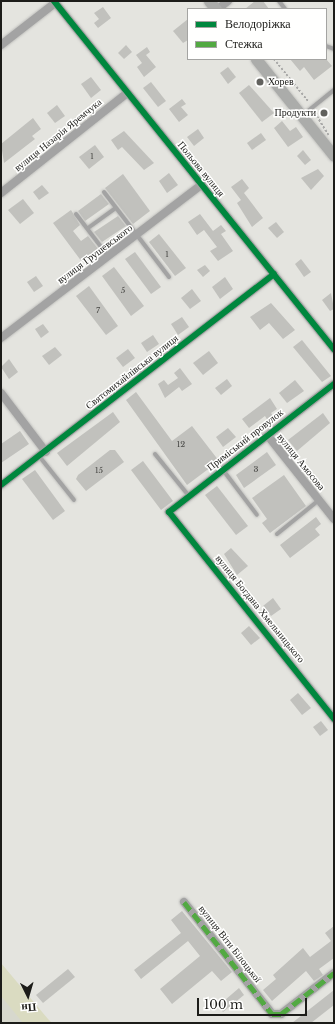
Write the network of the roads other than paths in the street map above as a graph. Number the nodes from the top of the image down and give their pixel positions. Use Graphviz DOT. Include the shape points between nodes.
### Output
graph roads {
  1 [pos="228,1"];
  2 [pos="54,2"];
  3 [pos="218,8"];
  4 [pos="1,45"];
  5 [pos="257,60"];
  6 [pos="334,90"];
  7 [pos="127,93"];
  8 [pos="301,116"];
  9 [pos="334,155"];
  10 [pos="201,185"];
  11 [pos="104,192"];
  12 [pos="1,193"];
  13 [pos="116,208"];
  14 [pos="76,214"];
  15 [pos="88,228"];
  16 [pos="137,235"];
  17 [pos="109,256"];
  18 [pos="274,274"];
  19 [pos="168,277"];
  20 [pos="1,338"];
  21 [pos="334,349"];
  22 [pos="334,384"];
  23 [pos="1,393"];
  24 [pos="268,436"];
  25 [pos="43,454"];
  26 [pos="155,454"];
  27 [pos="223,470"];
  28 [pos="1,486"];
  29 [pos="189,497"];
  30 [pos="74,500"];
  31 [pos="319,500"];
  32 [pos="169,512"];
  33 [pos="257,515"];
  34 [pos="334,519"];
  35 [pos="277,534"];
  36 [pos="334,719"];
  37 [pos="184,902"];
  38 [pos="334,973"];
  1 -- 3 [label="street"];
  2 -- 4 [label="street"];
  2 -- 7 [label="street, Польова вулиця"];
  5 -- 8 [label="main road"];
  6 -- 8 [label="lane"];
  7 -- 10 [label="street, Польова вулиця"];
  7 -- 12 [label="street, вулиця Назарія Яремчука"];
  8 -- 9 [label="main road"];
  10 -- 16 [label="street, вулиця Грушевського"];
  10 -- 18 [label="street, Польова вулиця"];
  11 -- 13 [label="lane"];
  13 -- 15 [label="lane"];
  13 -- 16 [label="lane"];
  14 -- 15 [label="lane"];
  15 -- 17 [label="lane"];
  16 -- 17 [label="street, вулиця Грушевського"];
  16 -- 19 [label="lane"];
  17 -- 20 [label="street, вулиця Грушевського"];
  18 -- 21 [label="street, Польова вулиця"];
  18 -- 25 [label="street, Святомихайлівська вулиця"];
  22 -- 24 [label="street, Приміський провулок"];
  23 -- 25 [label="street"];
  24 -- 27 [label="street, Приміський провулок"];
  24 -- 31 [label="street, вулиця Амосова"];
  25 -- 28 [label="street, Святомихайлівська вулиця"];
  25 -- 30 [label="lane"];
  26 -- 29 [label="lane"];
  27 -- 29 [label="street, Приміський провулок"];
  27 -- 33 [label="lane"];
  29 -- 32 [label="street, Приміський провулок"];
  31 -- 34 [label="street, вулиця Амосова"];
  31 -- 35 [label="lane"];
  32 -- 36 [label="street, вулиця Богдана Хмельницького"];
  37 -- 38 [label="street, вулиця Віти Білоцької" via="272,1014 281,1014"];
}
